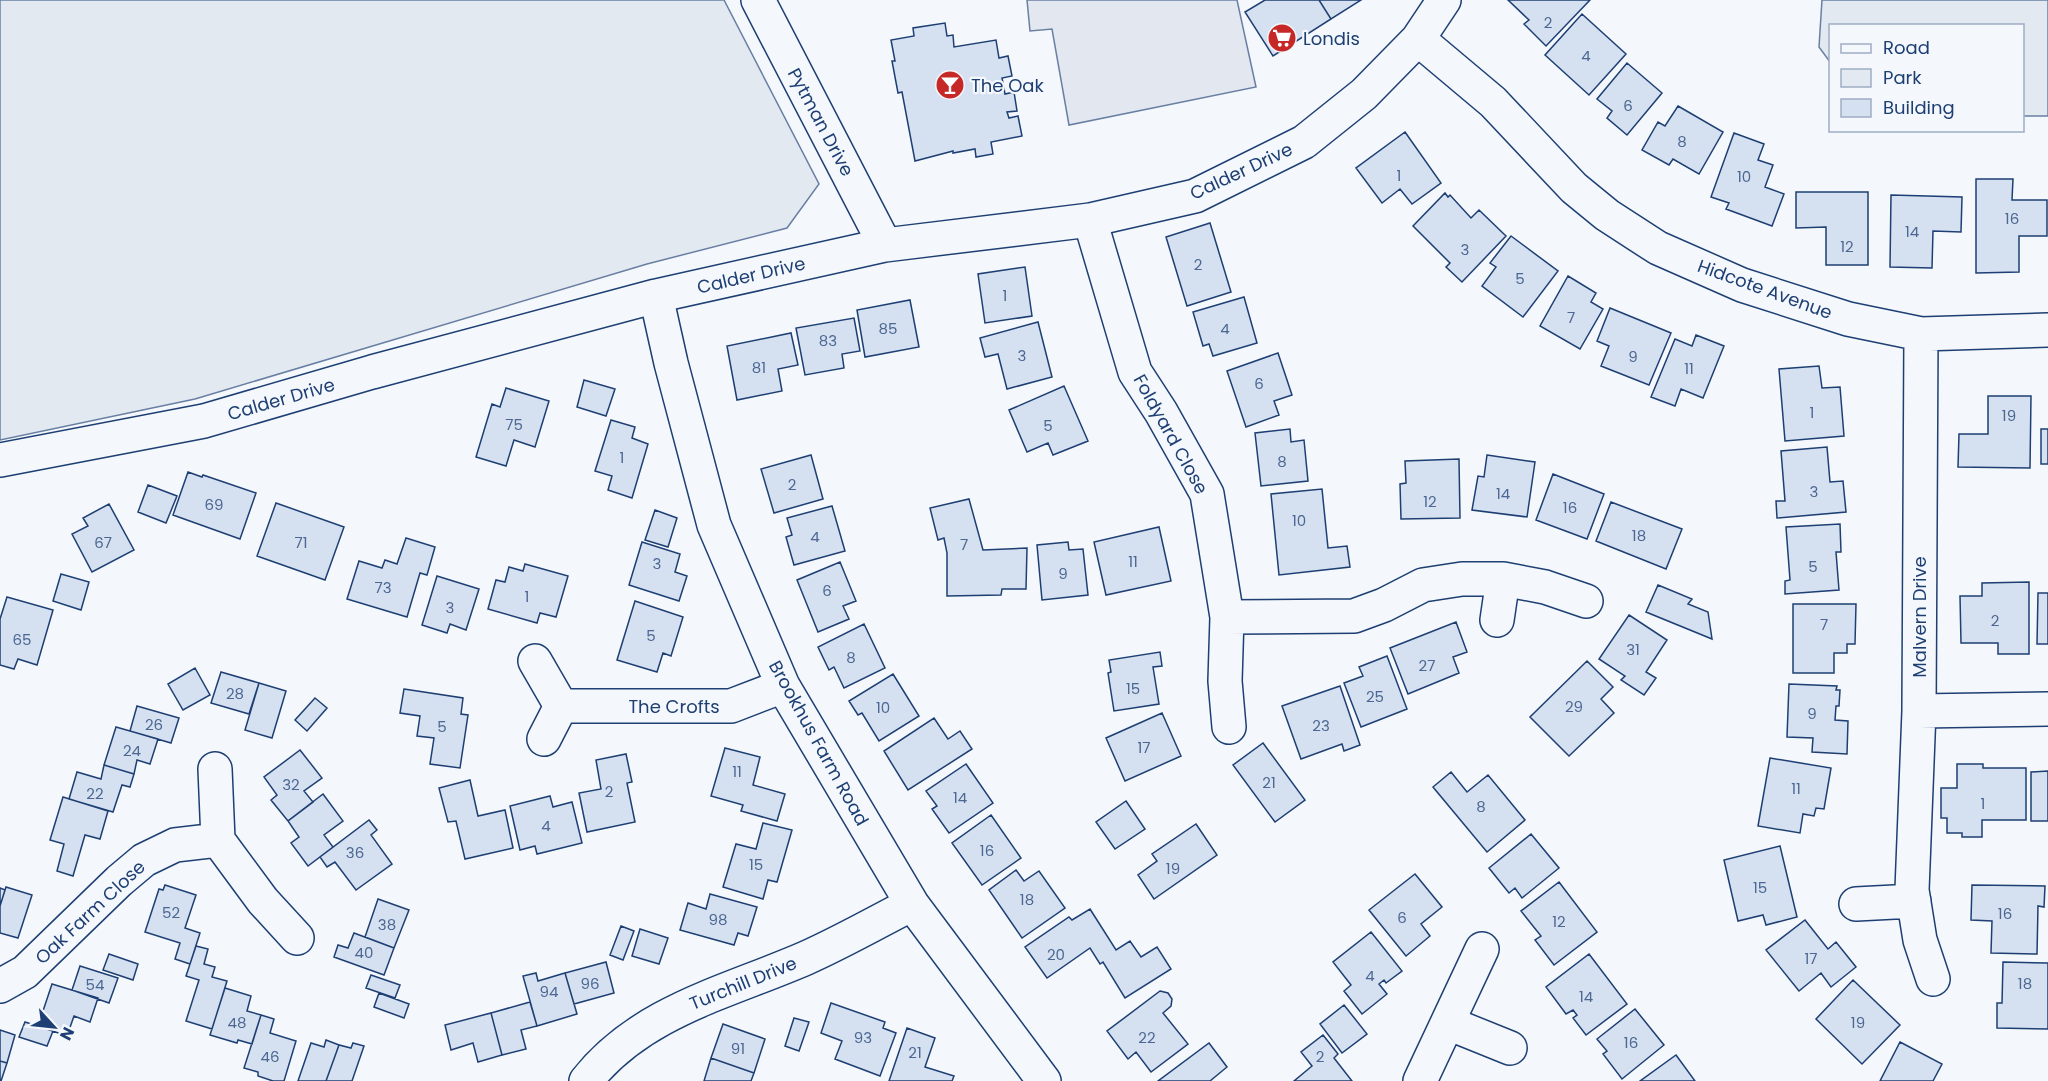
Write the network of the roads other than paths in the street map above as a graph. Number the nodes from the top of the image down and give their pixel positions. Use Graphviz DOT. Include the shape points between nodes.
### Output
graph roads {
  1 [pos="758,0"];
  2 [pos="1444,0"];
  3 [pos="1418,39"];
  4 [pos="1090,220"];
  5 [pos="885,245"];
  6 [pos="656,296"];
  7 [pos="2048,330"];
  8 [pos="1921,334"];
  9 [pos="0,460"];
  10 [pos="1503,579"];
  11 [pos="1586,601"];
  12 [pos="1227,617"];
  13 [pos="1497,620"];
  14 [pos="535,661"];
  15 [pos="783,686"];
  16 [pos="561,706"];
  17 [pos="2048,709"];
  18 [pos="1919,711"];
  19 [pos="1229,727"];
  20 [pos="544,739"];
  21 [pos="215,769"];
  22 [pos="218,840"];
  23 [pos="1914,901"];
  24 [pos="912,904"];
  25 [pos="1856,904"];
  26 [pos="297,938"];
  27 [pos="1482,948"];
  28 [pos="1933,979"];
  29 [pos="0,986"];
  30 [pos="1448,1023"];
  31 [pos="1510,1048"];
  32 [pos="586,1081"];
  33 [pos="1044,1081"];
  34 [pos="1420,1081"];
  1 -- 5 [label="street, Pytman Drive"];
  2 -- 3 [label="street, Calder Drive"];
  3 -- 4 [label="street, Calder Drive" via="1364,94 1304,142 1195,196"];
  3 -- 8 [label="street, Hidcote Avenue" via="1493,102 1574,188 1658,248 1742,285 1848,318"];
  4 -- 5 [label="street, Calder Drive"];
  4 -- 12 [label="street, Foldyard Close" via="1135,372 1207,494"];
  5 -- 6 [label="street, Calder Drive"];
  6 -- 9 [label="street, Calder Drive" via="204,421"];
  6 -- 15 [label="street, Brookhus Farm Road" via="714,525"];
  7 -- 8 [label="street, Hidcote Avenue"];
  8 -- 18 [label="street, Malvern Drive"];
  10 -- 11 [label="street" via="1545,587"];
  10 -- 12 [label="street" via="1462,579 1423,585 1354,616"];
  10 -- 13 [label="street"];
  12 -- 19 [label="street, Foldyard Close" via="1225,681"];
  14 -- 16 [label="street"];
  15 -- 16 [label="street, The Crofts" via="731,706"];
  15 -- 24 [label="street, Brookhus Farm Road"];
  16 -- 20 [label="street"];
  17 -- 18 [label="street"];
  18 -- 23 [label="street, Malvern Drive"];
  21 -- 22 [label="street"];
  22 -- 26 [label="street" via="263,901"];
  22 -- 29 [label="street, Oak Farm Close" via="175,845 144,860 25,972"];
  23 -- 25 [label="street"];
  23 -- 28 [label="street, Malvern Drive" via="1920,940"];
  24 -- 32 [label="street, Turchill Drive" via="808,957 687,1005 636,1033"];
  24 -- 33 [label="street, Brookhus Farm Road"];
  27 -- 30 [label="street"];
  30 -- 31 [label="street"];
  30 -- 34 [label="street"];
}
